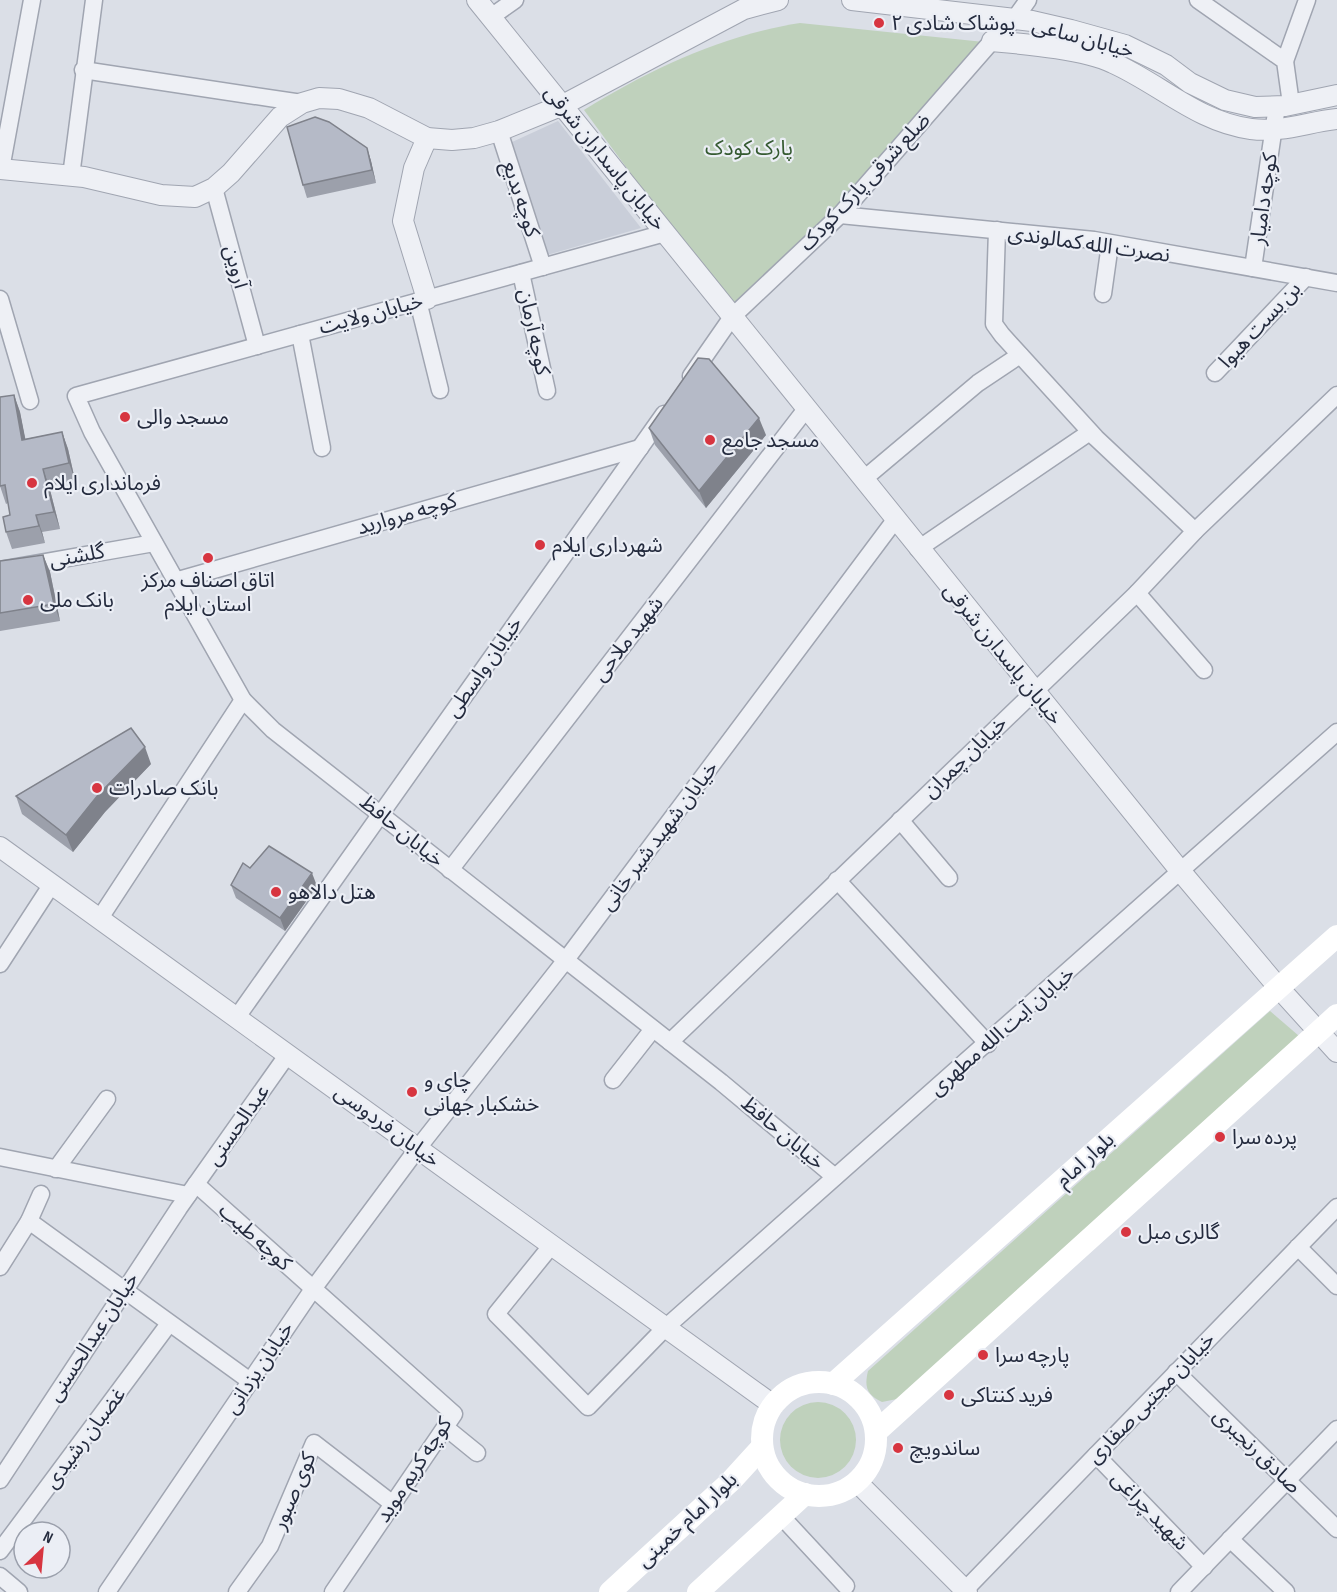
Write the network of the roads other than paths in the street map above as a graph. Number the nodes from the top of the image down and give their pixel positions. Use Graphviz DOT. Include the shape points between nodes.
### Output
graph roads {
  1 [pos="32,0"];
  2 [pos="94,0"];
  3 [pos="477,0"];
  4 [pos="515,0"];
  5 [pos="852,0"];
  6 [pos="1028,0"];
  7 [pos="1198,0"];
  8 [pos="1307,0"];
  9 [pos="757,2"];
  10 [pos="491,17"];
  11 [pos="1013,21"];
  12 [pos="992,41"];
  13 [pos="1285,61"];
  14 [pos="83,70"];
  15 [pos="1337,95"];
  16 [pos="302,103"];
  17 [pos="563,105"];
  18 [pos="1284,105"];
  19 [pos="1337,119"];
  20 [pos="1274,129"];
  21 [pos="499,132"];
  22 [pos="427,138"];
  23 [pos="1,169"];
  24 [pos="71,176"];
  25 [pos="214,188"];
  26 [pos="840,215"];
  27 [pos="997,230"];
  28 [pos="665,233"];
  29 [pos="1110,244"];
  30 [pos="543,267"];
  31 [pos="1253,268"];
  32 [pos="521,273"];
  33 [pos="1306,277"];
  34 [pos="1337,283"];
  35 [pos="1103,294"];
  36 [pos="0,299"];
  37 [pos="423,300"];
  38 [pos="732,317"];
  39 [pos="300,334"];
  40 [pos="257,346"];
  41 [pos="1020,355"];
  42 [pos="1215,373"];
  43 [pos="440,390"];
  44 [pos="547,391"];
  45 [pos="1337,395"];
  46 [pos="76,396"];
  47 [pos="30,401"];
  48 [pos="806,409"];
  49 [pos="1090,432"];
  50 [pos="322,448"];
  51 [pos="640,448"];
  52 [pos="865,478"];
  53 [pos="895,520"];
  54 [pos="1195,531"];
  55 [pos="154,543"];
  56 [pos="918,549"];
  57 [pos="0,570"];
  58 [pos="175,581"];
  59 [pos="1137,593"];
  60 [pos="1204,670"];
  61 [pos="1033,691"];
  62 [pos="243,700"];
  63 [pos="1337,732"];
  64 [pos="380,814"];
  65 [pos="900,820"];
  66 [pos="0,847"];
  67 [pos="450,870"];
  68 [pos="1182,873"];
  69 [pos="949,878"];
  70 [pos="837,880"];
  71 [pos="52,884"];
  72 [pos="99,918"];
  73 [pos="1337,936"];
  74 [pos="565,961"];
  75 [pos="0,964"];
  76 [pos="1278,987"];
  77 [pos="1337,1015"];
  78 [pos="237,1017"];
  79 [pos="653,1029"];
  80 [pos="1318,1032"];
  81 [pos="669,1042"];
  82 [pos="988,1044"];
  83 [pos="1337,1052"];
  84 [pos="288,1054"];
  85 [pos="613,1080"];
  86 [pos="107,1098"];
  87 [pos="418,1148"];
  88 [pos="0,1157"];
  89 [pos="56,1169"];
  90 [pos="835,1177"];
  91 [pos="192,1190"];
  92 [pos="41,1194"];
  93 [pos="1337,1207"];
  94 [pos="28,1221"];
  95 [pos="551,1246"];
  96 [pos="1298,1247"];
  97 [pos="1,1261"];
  98 [pos="1337,1286"];
  99 [pos="313,1289"];
  100 [pos="124,1290"];
  101 [pos="168,1325"];
  102 [pos="665,1328"];
  103 [pos="1176,1372"];
  104 [pos="250,1381"];
  105 [pos="833,1384"];
  106 [pos="773,1405"];
  107 [pos="446,1427"];
  108 [pos="1337,1429"];
  109 [pos="876,1432"];
  110 [pos="762,1446"];
  111 [pos="477,1453"];
  112 [pos="1096,1455"];
  113 [pos="0,1480"];
  114 [pos="1287,1480"];
  115 [pos="857,1482"];
  116 [pos="805,1494"];
  117 [pos="393,1504"];
  118 [pos="782,1517"];
  119 [pos="1337,1529"];
  120 [pos="1230,1539"];
  121 [pos="0,1551"];
  122 [pos="1204,1567"];
  123 [pos="0,1576"];
  124 [pos="846,1586"];
  125 [pos="965,1591"];
  126 [pos="19,1592"];
  127 [pos="107,1592"];
  128 [pos="237,1592"];
  129 [pos="333,1592"];
  130 [pos="610,1592"];
  131 [pos="698,1592"];
  132 [pos="1179,1592"];
  133 [pos="1286,1592"];
  1 -- 23 [label="street"];
  2 -- 14 [label="street"];
  3 -- 10 [label="street, خیابان پاسداران شرقی"];
  4 -- 10 [label="street"];
  5 -- 11 [label="street, خیابان ساعی"];
  6 -- 11 [label="street, ضلع شرقی پارک کودک"];
  7 -- 13 [label="street"];
  8 -- 13 [label="street"];
  9 -- 17 [label="street"];
  10 -- 17 [label="street, خیابان پاسداران شرقی"];
  11 -- 12 [label="street, ضلع شرقی پارک کودک"];
  11 -- 18 [label="street, خیابان ساعی" via="1032,21 1125,45 1225,100 1255,107"];
  12 -- 20 [label="street, خیابان ساعی" via="1036,45 1109,61 1213,118 1252,129"];
  12 -- 26 [label="street, ضلع شرقی پارک کودک"];
  13 -- 18 [label="street, کوچه دامیار"];
  14 -- 16 [label="street"];
  14 -- 24 [label="street"];
  15 -- 18 [label="street, خیابان ساعی"];
  16 -- 22 [label="street" via="319,98 339,99 369,108"];
  16 -- 25 [label="street" via="280,117"];
  17 -- 21 [label="street"];
  17 -- 28 [label="street, خیابان پاسداران شرقی"];
  18 -- 20 [label="street, کوچه دامیار"];
  19 -- 20 [label="street, خیابان ساعی"];
  20 -- 31 [label="street, کوچه دامیار"];
  21 -- 22 [label="street" via="452,140"];
  21 -- 30 [label="street, کوچه بدیع"];
  22 -- 37 [label="street" via="414,168 403,221"];
  23 -- 24 [label="street"];
  24 -- 25 [label="street" via="161,195 195,197"];
  25 -- 40 [label="street, آروین"];
  26 -- 27 [label="street, نصرت الله کمالوندی"];
  26 -- 38 [label="street, ضلع شرقی پارک کودک"];
  27 -- 29 [label="street, نصرت الله کمالوندی"];
  27 -- 41 [label="street" via="994,324"];
  28 -- 30 [label="street, خیابان ولایت"];
  28 -- 38 [label="street, خیابان پاسداران شرقی"];
  29 -- 31 [label="street, نصرت الله کمالوندی"];
  29 -- 35 [label="street"];
  30 -- 32 [label="street, خیابان ولایت"];
  31 -- 33 [label="street, نصرت الله کمالوندی"];
  32 -- 37 [label="street, خیابان ولایت"];
  32 -- 44 [label="street, کوچه آرمان"];
  33 -- 34 [label="street, نصرت الله کمالوندی"];
  33 -- 42 [label="street, بن بست هیوا"];
  36 -- 47 [label="street"];
  37 -- 39 [label="street, خیابان ولایت"];
  37 -- 43 [label="street"];
  38 -- 48 [label="street, خیابان پاسدارن شرقی"];
  38 -- 51 [label="street, خیابان واسطی"];
  39 -- 40 [label="street, خیابان ولایت"];
  39 -- 50 [label="street"];
  40 -- 46 [label="street, خیابان ولایت"];
  41 -- 49 [label="street"];
  41 -- 52 [label="street" via="978,383"];
  45 -- 54 [label="street, خیابان چمران"];
  46 -- 55 [label="street, خیابان حافظ"];
  48 -- 52 [label="street, خیابان پاسدارن شرقی"];
  48 -- 67 [label="street, شهید ملاحی"];
  49 -- 54 [label="street"];
  49 -- 56 [label="street"];
  51 -- 58 [label="street, کوچه مروارید"];
  51 -- 64 [label="street, خیابان واسطی"];
  52 -- 53 [label="street, خیابان پاسدارن شرقی"];
  53 -- 56 [label="street, خیابان پاسدارن شرقی"];
  53 -- 74 [label="street, خیابان شهید شیر خانی"];
  54 -- 59 [label="street, خیابان چمران"];
  55 -- 57 [label="street, گلشنی"];
  55 -- 58 [label="street, خیابان حافظ"];
  56 -- 61 [label="street, خیابان پاسدارن شرقی"];
  58 -- 62 [label="street, خیابان حافظ"];
  59 -- 60 [label="street"];
  59 -- 61 [label="street, خیابان چمران"];
  61 -- 65 [label="street, خیابان چمران"];
  61 -- 68 [label="street, خیابان پاسدارن شرقی"];
  62 -- 64 [label="street, خیابان حافظ" via="273,730"];
  62 -- 72 [label="street"];
  63 -- 68 [label="street, خیابان آیت الله مطهری"];
  64 -- 67 [label="street, خیابان حافظ"];
  64 -- 78 [label="street, خیابان واسطی"];
  65 -- 69 [label="street"];
  65 -- 70 [label="street, خیابان چمران"];
  66 -- 71 [label="street, خیابان فردوسی"];
  67 -- 74 [label="street, خیابان حافظ"];
  68 -- 76 [label="street, خیابان پاسدارن شرقی"];
  68 -- 82 [label="street, خیابان آیت الله مطهری"];
  70 -- 81 [label="street, خیابان چمران"];
  70 -- 82 [label="street"];
  71 -- 72 [label="street, خیابان فردوسی"];
  71 -- 75 [label="street"];
  72 -- 78 [label="street, خیابان فردوسی"];
  73 -- 76 [label="main road, بلوار امام"];
  74 -- 79 [label="street, خیابان حافظ"];
  74 -- 87 [label="street, خیابان شهید شیر خانی"];
  76 -- 80 [label="street, خیابان پاسدارن شرقی"];
  76 -- 105 [label="main road, بلوار امام"];
  77 -- 80 [label="main road"];
  78 -- 84 [label="street, خیابان فردوسی"];
  79 -- 81 [label="street, خیابان حافظ"];
  79 -- 85 [label="street"];
  80 -- 83 [label="street, خیابان پاسدارن شرقی"];
  80 -- 109 [label="main road"];
  81 -- 90 [label="street, خیابان حافظ"];
  82 -- 90 [label="street, خیابان آیت الله مطهری"];
  84 -- 87 [label="street, خیابان فردوسی"];
  84 -- 91 [label="street, عبدالحسنی"];
  86 -- 89 [label="street"];
  87 -- 95 [label="street, خیابان فردوسی"];
  87 -- 99 [label="street, خیابان یزدانی"];
  88 -- 89 [label="street"];
  89 -- 91 [label="street"];
  90 -- 102 [label="street, خیابان آیت الله مطهری"];
  91 -- 99 [label="street, کوچه طیب"];
  91 -- 100 [label="street, خیابان عبدالحسنی"];
  92 -- 94 [label="street"];
  93 -- 96 [label="street, خیابان مجتبی صفاری"];
  94 -- 97 [label="street"];
  94 -- 100 [label="street"];
  95 -- 102 [label="street, خیابان فردوسی"];
  95 -- 102 [label="street, خیابان آیت الله مطهری" via="496,1314 588,1407"];
  96 -- 98 [label="street"];
  96 -- 103 [label="street, خیابان مجتبی صفاری"];
  99 -- 104 [label="street, خیابان یزدانی"];
  99 -- 107 [label="street, کوچه کریم موید" via="454,1414"];
  100 -- 101 [label="street"];
  100 -- 113 [label="street, خیابان عبدالحسنی"];
  101 -- 104 [label="street"];
  101 -- 121 [label="street, غضبان رشیدی"];
  102 -- 106 [label="street, خیابان فردوسی"];
  103 -- 112 [label="street, خیابان مجتبی صفاری"];
  103 -- 114 [label="street, صادق رنجبری"];
  104 -- 127 [label="street, خیابان یزدانی"];
  105 -- 106 [label="main road" via="802,1384 788,1390"];
  105 -- 109 [label="main road" via="862,1401"];
  106 -- 110 [label="main road" via="762,1429"];
  107 -- 111 [label="street"];
  107 -- 117 [label="street, کوچه کریم موید"];
  108 -- 114 [label="street"];
  109 -- 115 [label="main road" via="875,1450"];
  110 -- 116 [label="main road" via="776,1477"];
  110 -- 130 [label="main road, بلوار امام خمینی" via="731,1481"];
  112 -- 122 [label="street, شهید چراغی"];
  112 -- 125 [label="street, خیابان مجتبی صفاری"];
  114 -- 119 [label="street, صادق رنجبری"];
  114 -- 120 [label="street"];
  115 -- 116 [label="main road" via="823,1496"];
  115 -- 125 [label="street"];
  116 -- 118 [label="main road"];
  117 -- 128 [label="street, کوی صبور" via="314,1443 270,1546"];
  117 -- 129 [label="street, کوچه کریم موید"];
  118 -- 124 [label="street"];
  118 -- 131 [label="main road"];
  120 -- 122 [label="street"];
  120 -- 133 [label="street"];
  122 -- 132 [label="street"];
  123 -- 126 [label="street"];
}
